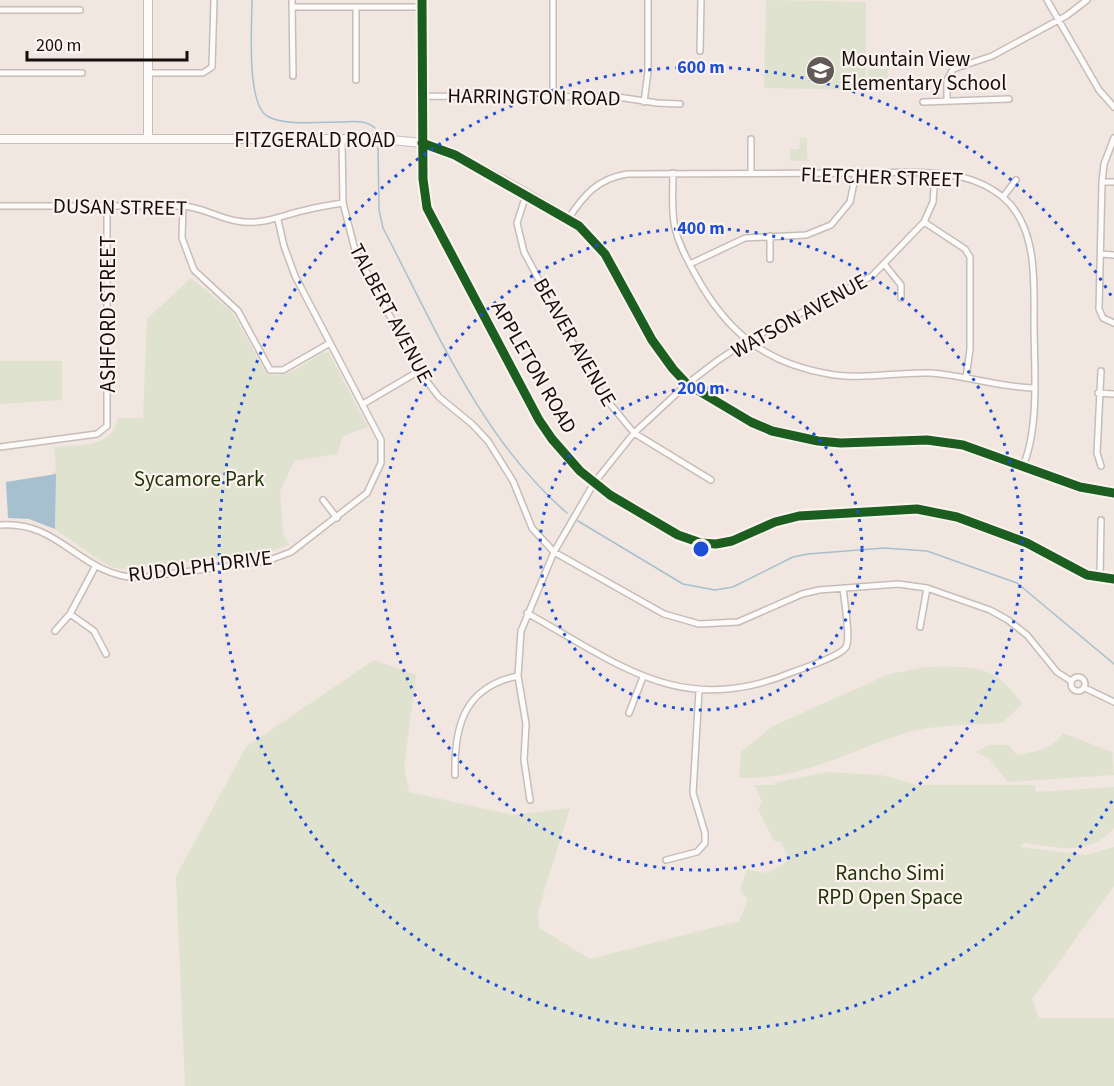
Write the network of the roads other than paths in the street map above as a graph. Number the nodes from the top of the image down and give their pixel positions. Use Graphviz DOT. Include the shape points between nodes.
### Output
graph roads {
  1 [pos="148,0"];
  2 [pos="214,0"];
  3 [pos="292,0"];
  4 [pos="422,0"];
  5 [pos="553,0"];
  6 [pos="648,0"];
  7 [pos="701,0"];
  8 [pos="1047,0"];
  9 [pos="1088,0"];
  10 [pos="357,7"];
  11 [pos="422,7"];
  12 [pos="292,8"];
  13 [pos="0,10"];
  14 [pos="80,10"];
  15 [pos="1059,20"];
  16 [pos="700,51"];
  17 [pos="0,73"];
  18 [pos="82,73"];
  19 [pos="148,73"];
  20 [pos="292,76"];
  21 [pos="357,81"];
  22 [pos="422,96"];
  23 [pos="553,96"];
  24 [pos="1009,99"];
  25 [pos="947,101"];
  26 [pos="644,102"];
  27 [pos="923,102"];
  28 [pos="680,104"];
  29 [pos="1114,106"];
  30 [pos="1114,138"];
  31 [pos="148,139"];
  32 [pos="342,139"];
  33 [pos="751,139"];
  34 [pos="0,140"];
  35 [pos="422,143"];
  36 [pos="673,173"];
  37 [pos="751,173"];
  38 [pos="856,173"];
  39 [pos="935,175"];
  40 [pos="1016,180"];
  41 [pos="1102,182"];
  42 [pos="1114,182"];
  43 [pos="526,195"];
  44 [pos="1003,197"];
  45 [pos="343,203"];
  46 [pos="0,206"];
  47 [pos="107,206"];
  48 [pos="183,206"];
  49 [pos="568,219"];
  50 [pos="278,220"];
  51 [pos="924,222"];
  52 [pos="770,236"];
  53 [pos="1101,254"];
  54 [pos="1114,255"];
  55 [pos="770,259"];
  56 [pos="690,264"];
  57 [pos="885,265"];
  58 [pos="901,298"];
  59 [pos="1114,323"];
  60 [pos="747,341"];
  61 [pos="330,343"];
  62 [pos="419,371"];
  63 [pos="1101,372"];
  64 [pos="966,378"];
  65 [pos="687,384"];
  66 [pos="1034,388"];
  67 [pos="1098,393"];
  68 [pos="1114,394"];
  69 [pos="363,404"];
  70 [pos="634,433"];
  71 [pos="0,447"];
  72 [pos="1023,466"];
  73 [pos="1101,466"];
  74 [pos="711,480"];
  75 [pos="594,483"];
  76 [pos="1114,493"];
  77 [pos="323,500"];
  78 [pos="337,518"];
  79 [pos="1101,520"];
  80 [pos="0,525"];
  81 [pos="554,552"];
  82 [pos="95,567"];
  83 [pos="1100,578"];
  84 [pos="1114,579"];
  85 [pos="843,588"];
  86 [pos="927,588"];
  87 [pos="527,613"];
  88 [pos="70,614"];
  89 [pos="920,627"];
  90 [pos="55,631"];
  91 [pos="106,654"];
  92 [pos="518,676"];
  93 [pos="643,677"];
  94 [pos="1071,681"];
  95 [pos="1085,688"];
  96 [pos="699,690"];
  97 [pos="1114,702"];
  98 [pos="629,713"];
  99 [pos="455,775"];
  100 [pos="530,800"];
  101 [pos="666,860"];
  1 -- 19 [label="main road"];
  2 -- 19 [label="street" via="214,60 210,70"];
  3 -- 12 [label="street"];
  4 -- 11 [label="street, APPLETON ROAD"];
  5 -- 23 [label="street"];
  6 -- 26 [label="street"];
  7 -- 16 [label="street"];
  8 -- 15 [label="street"];
  9 -- 15 [label="street"];
  10 -- 11 [label="street"];
  10 -- 12 [label="street"];
  10 -- 21 [label="street"];
  11 -- 22 [label="street, APPLETON ROAD"];
  12 -- 20 [label="street"];
  13 -- 14 [label="street"];
  15 -- 25 [label="street" via="992,56 953,69 947,80"];
  15 -- 29 [label="street" via="1099,90"];
  17 -- 18 [label="street"];
  19 -- 31 [label="main road"];
  22 -- 23 [label="street, HARRINGTON ROAD"];
  22 -- 35 [label="street, APPLETON ROAD"];
  23 -- 26 [label="street, HARRINGTON ROAD" via="618,97"];
  24 -- 25 [label="street"];
  25 -- 27 [label="street"];
  26 -- 28 [label="street, HARRINGTON ROAD"];
  30 -- 41 [label="street"];
  31 -- 32 [label="main road, FITZGERALD ROAD"];
  31 -- 34 [label="main road, FITZGERALD ROAD"];
  32 -- 35 [label="main road, FITZGERALD ROAD"];
  32 -- 45 [label="street, TALBERT AVENUE"];
  33 -- 37 [label="street"];
  35 -- 43 [label="main road, FITZGERALD ROAD" via="454,155"];
  35 -- 75 [label="street, APPLETON ROAD" via="424,192 433,222 539,420 565,456"];
  36 -- 37 [label="street, FLETCHER STREET"];
  36 -- 49 [label="street, FLETCHER STREET" via="627,174 606,179 588,191"];
  36 -- 56 [label="street" via="675,226"];
  37 -- 38 [label="street, FLETCHER STREET"];
  38 -- 39 [label="street, FLETCHER STREET"];
  38 -- 52 [label="street" via="850,202 831,225 806,235"];
  39 -- 44 [label="street, FLETCHER STREET" via="972,180"];
  39 -- 51 [label="street, WATSON AVENUE" via="933,202"];
  40 -- 44 [label="street"];
  41 -- 42 [label="street"];
  41 -- 53 [label="street"];
  43 -- 49 [label="main road, FITZGERALD ROAD"];
  43 -- 70 [label="street, BEAVER AVENUE" via="517,223 524,252 597,388"];
  44 -- 66 [label="street, FLETCHER STREET" via="1021,220 1030,246"];
  45 -- 50 [label="street, DUSAN STREET" via="303,210"];
  45 -- 62 [label="street, TALBERT AVENUE" via="355,250"];
  46 -- 47 [label="street, DUSAN STREET"];
  47 -- 48 [label="street, DUSAN STREET"];
  47 -- 71 [label="street, ASHFORD STREET" via="105,429 97,434"];
  48 -- 50 [label="street, DUSAN STREET" via="238,222"];
  48 -- 61 [label="street" via="182,238 194,270 238,311 267,366 274,371 283,370"];
  49 -- 65 [label="main road, FITZGERALD ROAD" via="605,255 659,351"];
  50 -- 61 [label="street, RUDOLPH DRIVE" via="290,265"];
  51 -- 57 [label="street, WATSON AVENUE"];
  51 -- 64 [label="street" via="965,249 970,257 970,349"];
  52 -- 55 [label="street"];
  52 -- 56 [label="street" via="733,242"];
  53 -- 54 [label="street"];
  53 -- 59 [label="street" via="1099,309 1106,321"];
  56 -- 60 [label="street" via="719,314"];
  57 -- 58 [label="street" via="901,285"];
  57 -- 60 [label="street, WATSON AVENUE" via="861,284"];
  60 -- 64 [label="street" via="785,362 829,374 862,377 927,373"];
  60 -- 65 [label="street, WATSON AVENUE"];
  61 -- 69 [label="street, RUDOLPH DRIVE"];
  62 -- 69 [label="street"];
  62 -- 81 [label="street, TALBERT AVENUE" via="439,397 488,441 513,481 532,528"];
  63 -- 67 [label="street"];
  64 -- 66 [label="street"];
  65 -- 70 [label="street, WATSON AVENUE"];
  65 -- 72 [label="main road, FITZGERALD ROAD" via="751,422 798,437 841,443 944,441"];
  66 -- 72 [label="street, FLETCHER STREET" via="1030,441"];
  67 -- 68 [label="street"];
  67 -- 73 [label="street" via="1097,453"];
  69 -- 78 [label="street, RUDOLPH DRIVE" via="381,440 381,463 367,493"];
  70 -- 74 [label="street, BEAVER AVENUE"];
  70 -- 75 [label="street, WATSON AVENUE"];
  72 -- 76 [label="main road, FITZGERALD ROAD" via="1080,487"];
  75 -- 81 [label="street, WATSON AVENUE"];
  75 -- 83 [label="street, APPLETON ROAD" via="678,535 701,543 732,542 775,522 799,516 917,509 957,517 1028,543 1074,571"];
  77 -- 78 [label="street"];
  78 -- 82 [label="street, RUDOLPH DRIVE" via="291,552 267,561 138,578 116,576"];
  79 -- 83 [label="street"];
  80 -- 82 [label="street, RUDOLPH DRIVE" via="47,533"];
  81 -- 85 [label="street, TALBERT AVENUE" via="664,614 699,624 738,622 802,594"];
  81 -- 87 [label="street, WATSON AVENUE"];
  82 -- 88 [label="street"];
  83 -- 84 [label="street, APPLETON ROAD"];
  85 -- 86 [label="street, TALBERT AVENUE" via="898,584"];
  85 -- 96 [label="street" via="847,642 842,652 758,685"];
  86 -- 89 [label="street"];
  86 -- 94 [label="street, TALBERT AVENUE" via="1008,620 1057,672"];
  87 -- 92 [label="street, WATSON AVENUE" via="521,631"];
  87 -- 93 [label="street"];
  88 -- 90 [label="street"];
  88 -- 91 [label="street" via="94,631"];
  92 -- 99 [label="street" via="489,685 466,709 459,730"];
  92 -- 100 [label="street, WATSON AVENUE"];
  93 -- 96 [label="street"];
  93 -- 98 [label="street"];
  94 -- 95 [label="street" via="1075,691"];
  94 -- 95 [label="street" via="1081,677"];
  95 -- 97 [label="street"];
  96 -- 101 [label="street" via="693,793 705,843 697,852"];
}
